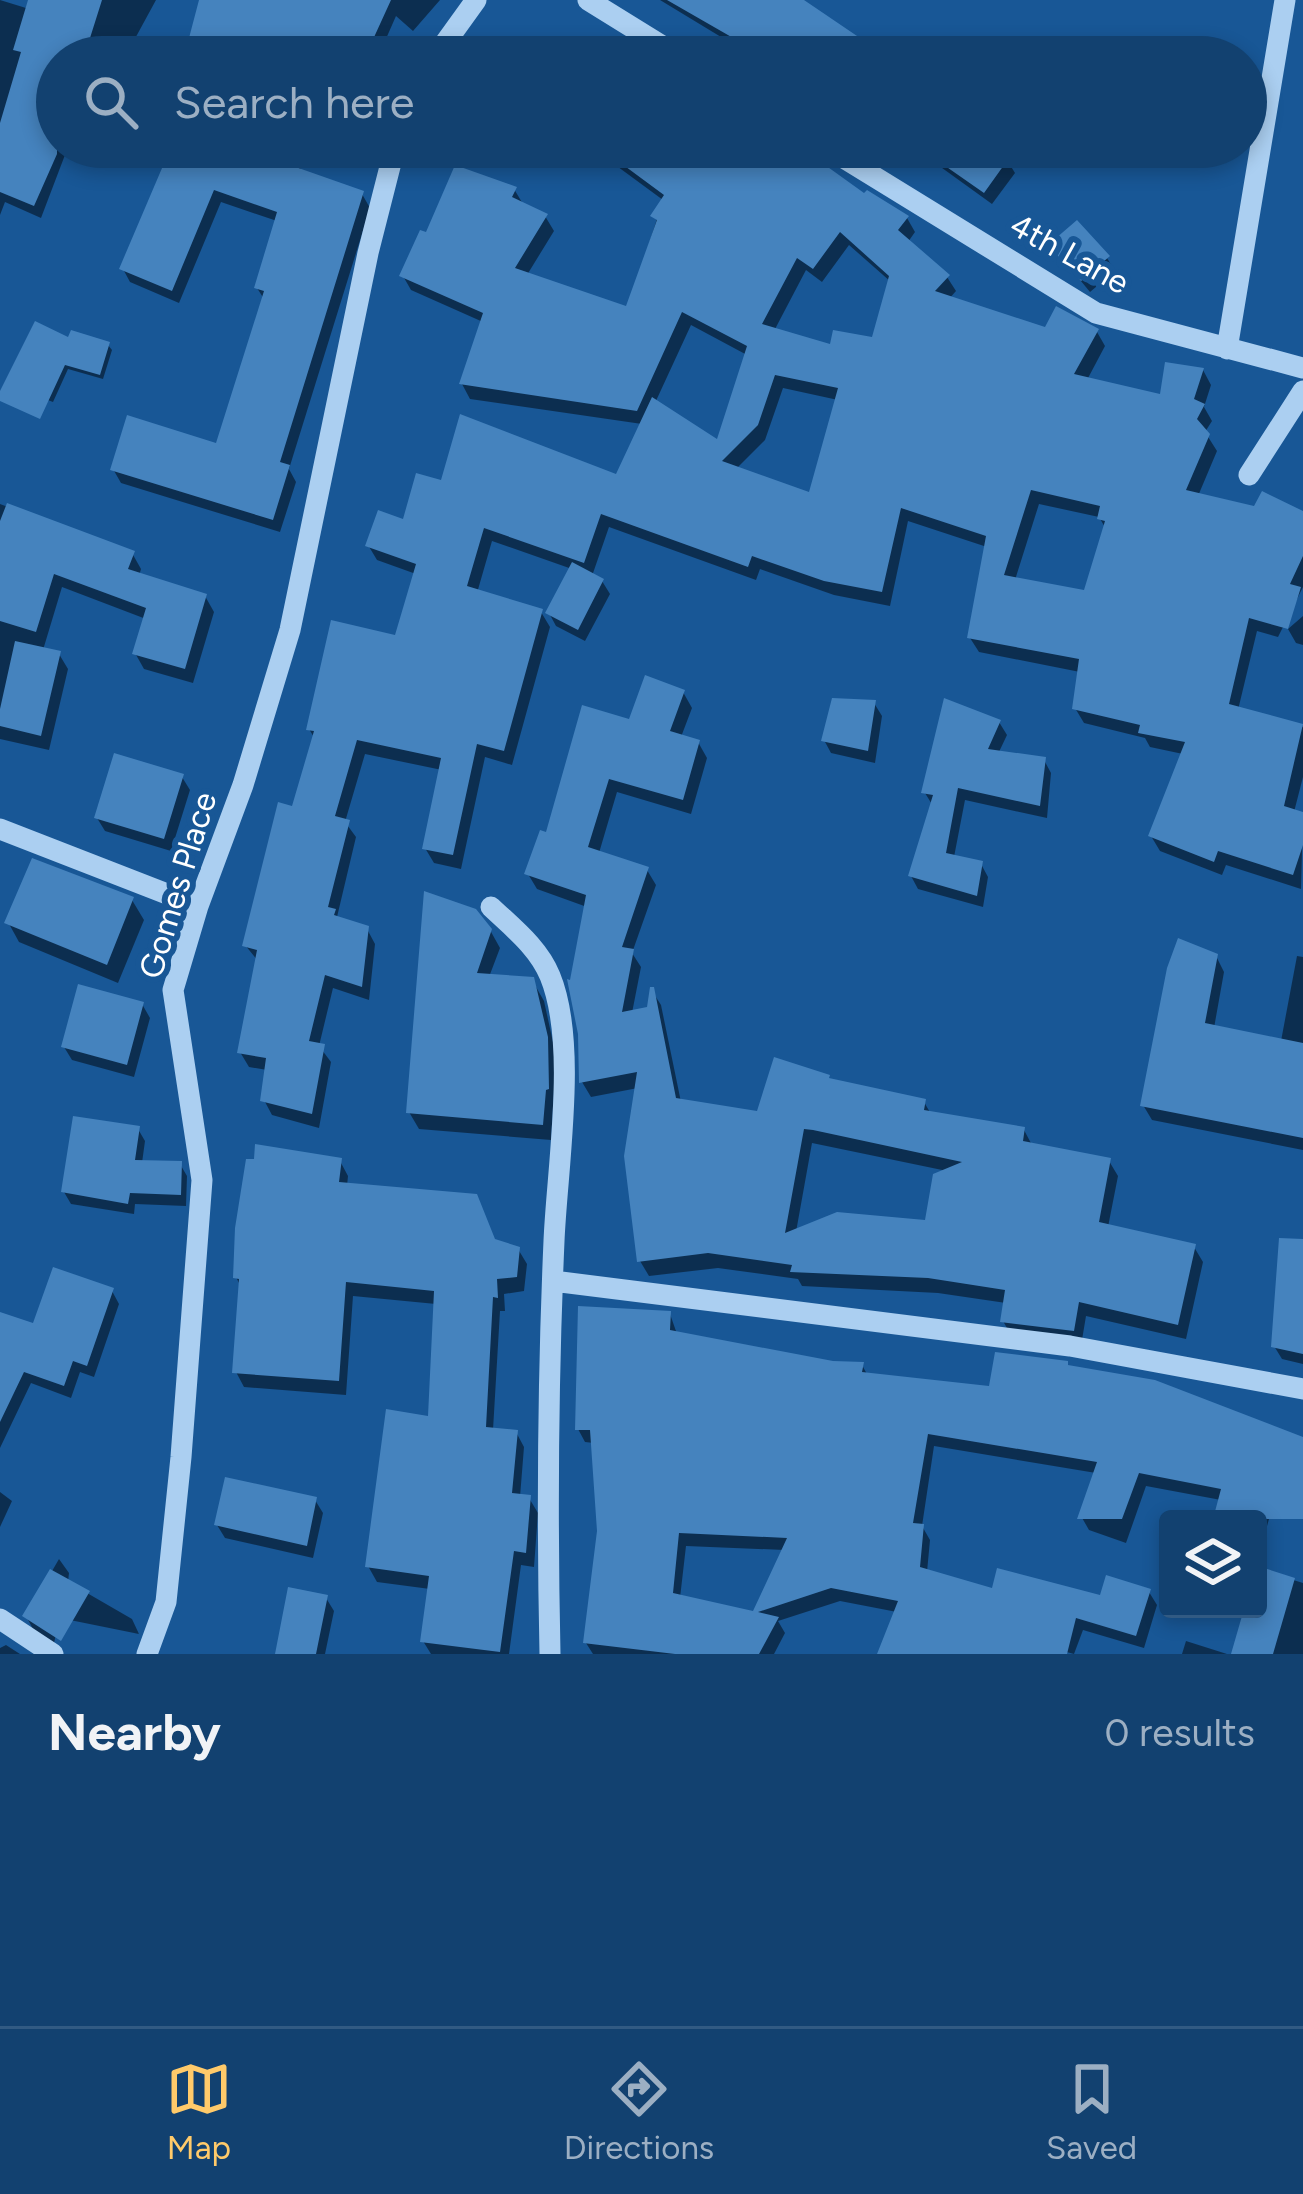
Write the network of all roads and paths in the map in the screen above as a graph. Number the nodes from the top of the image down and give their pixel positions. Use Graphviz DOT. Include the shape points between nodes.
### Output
graph roads {
  1 [pos="476,0"];
  2 [pos="588,0"];
  3 [pos="1285,0"];
  4 [pos="450,36"];
  5 [pos="646,36"];
  6 [pos="1267,108"];
  7 [pos="390,168"];
  8 [pos="860,168"];
  9 [pos="1257,168"];
  10 [pos="1227,349"];
  11 [pos="1303,368"];
  12 [pos="1303,391"];
  13 [pos="1249,475"];
  14 [pos="0,830"];
  15 [pos="198,906"];
  16 [pos="490,907"];
  17 [pos="554,1281"];
  18 [pos="1303,1389"];
  19 [pos="0,1619"];
  20 [pos="53,1654"];
  21 [pos="147,1654"];
  22 [pos="550,1654"];
  1 -- 4 [label="street"];
  2 -- 5 [label="street"];
  3 -- 6 [label="street"];
  7 -- 15 [label="street, Gomes Place" via="290,630"];
  8 -- 10 [label="street, 4th Lane" via="1096,313"];
  9 -- 10 [label="street"];
  10 -- 11 [label="street, 4th Lane"];
  12 -- 13 [label="street"];
  14 -- 15 [label="street"];
  15 -- 21 [label="street, Gomes Place" via="173,990 202,1180 166,1602"];
  16 -- 17 [label="street" via="530,944 558,1003 563,1074"];
  17 -- 18 [label="street" via="1070,1346"];
  17 -- 22 [label="street"];
  19 -- 20 [label="street"];
}
